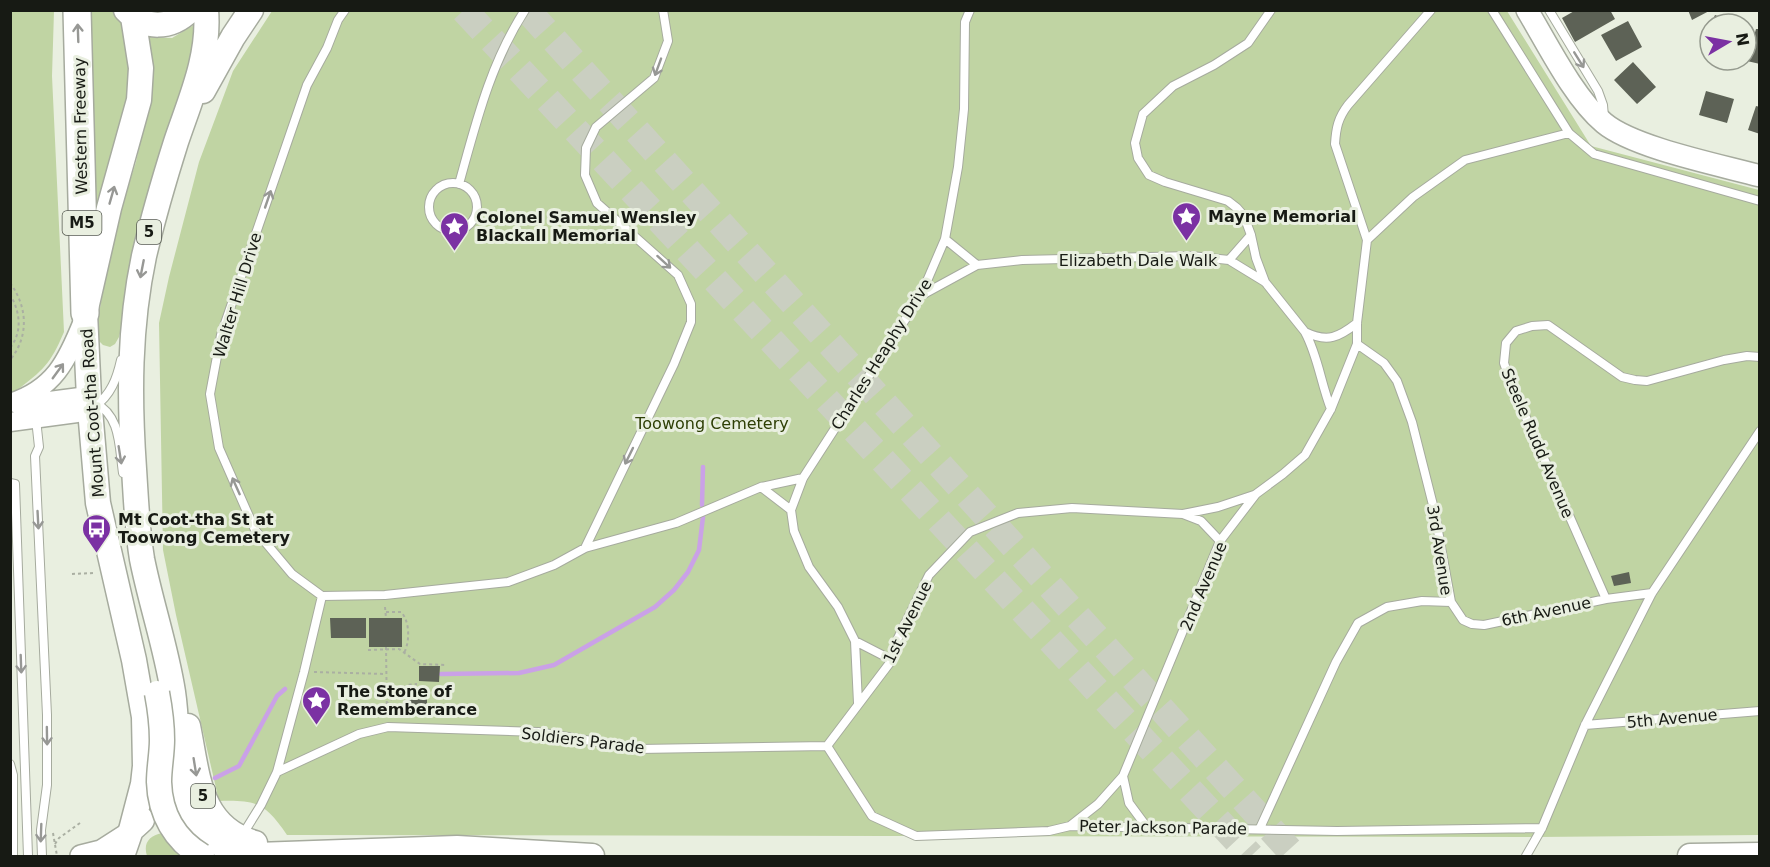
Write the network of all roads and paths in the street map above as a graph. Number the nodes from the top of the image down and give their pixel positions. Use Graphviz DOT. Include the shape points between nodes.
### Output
graph roads {
  1 [pos="77,10"];
  2 [pos="190,10"];
  3 [pos="206,10"];
  4 [pos="251,10"];
  5 [pos="345,10"];
  6 [pos="525,10"];
  7 [pos="663,10"];
  8 [pos="970,10"];
  9 [pos="1270,10"];
  10 [pos="1431,10"];
  11 [pos="1492,10"];
  12 [pos="1527,10"];
  13 [pos="1549,10"];
  14 [pos="130,14"];
  15 [pos="1604,123"];
  16 [pos="180,132"];
  17 [pos="1569,133"];
  18 [pos="1760,176"];
  19 [pos="459,184"];
  20 [pos="1760,201"];
  21 [pos="1251,235"];
  22 [pos="945,239"];
  23 [pos="1367,240"];
  24 [pos="1229,260"];
  25 [pos="977,265"];
  26 [pos="1265,282"];
  27 [pos="10,283"];
  28 [pos="10,294"];
  29 [pos="921,295"];
  30 [pos="85,315"];
  31 [pos="1357,323"];
  32 [pos="1305,333"];
  33 [pos="132,334"];
  34 [pos="1357,344"];
  35 [pos="10,348"];
  36 [pos="1760,357"];
  37 [pos="10,360"];
  38 [pos="10,404"];
  39 [pos="1331,409"];
  40 [pos="35,411"];
  41 [pos="92,411"];
  42 [pos="10,422"];
  43 [pos="1760,431"];
  44 [pos="124,477"];
  45 [pos="803,478"];
  46 [pos="10,483"];
  47 [pos="760,487"];
  48 [pos="1256,494"];
  49 [pos="127,499"];
  50 [pos="791,510"];
  51 [pos="1183,514"];
  52 [pos="1220,541"];
  53 [pos="585,548"];
  54 [pos="141,553"];
  55 [pos="89,573"];
  56 [pos="72,574"];
  57 [pos="1652,592"];
  58 [pos="322,596"];
  59 [pos="1606,599"];
  60 [pos="1451,602"];
  61 [pos="386,612"];
  62 [pos="855,641"];
  63 [pos="386,648"];
  64 [pos="368,650"];
  65 [pos="404,653"];
  66 [pos="891,660"];
  67 [pos="445,665"];
  68 [pos="169,671"];
  69 [pos="304,672"];
  70 [pos="386,674"];
  71 [pos="417,684"];
  72 [pos="858,703"];
  73 [pos="386,704"];
  74 [pos="1760,711"];
  75 [pos="1585,726"];
  76 [pos="388,727"];
  77 [pos="827,746"];
  78 [pos="10,764"];
  79 [pos="277,772"];
  80 [pos="1124,776"];
  81 [pos="80,823"];
  82 [pos="1070,826"];
  83 [pos="1146,826"];
  84 [pos="1260,828"];
  85 [pos="1542,828"];
  86 [pos="130,832"];
  87 [pos="241,838"];
  88 [pos="201,839"];
  89 [pos="311,852"];
  90 [pos="1760,855"];
  91 [pos="13,856"];
  92 [pos="28,856"];
  93 [pos="42,856"];
  94 [pos="57,856"];
  95 [pos="81,856"];
  96 [pos="122,856"];
  97 [pos="216,856"];
  98 [pos="592,856"];
  99 [pos="1526,856"];
  100 [pos="1690,856"];
  30 -- 1 [label="highway, Western Freeway / M5, one-way"];
  2 -- 14 [label="highway" via="164,25 148,24"];
  3 -- 16 [label="highway, 5" via="203,58"];
  4 -- 16 [label="highway"];
  58 -- 5 [label="lane, Walter Hill Drive, one-way" via="292,574 255,530 219,448 210,394 221,335 307,85"];
  6 -- 19 [label="lane" via="484,93"];
  7 -- 53 [label="lane, one-way" via="668,40 654,78 596,128 586,148 585,175 597,203 678,274 691,304 691,322"];
  8 -- 22 [label="lane, Charles Heaphy Drive" via="965,22 964,110 958,167"];
  9 -- 21 [label="lane" via="1248,43 1173,86 1143,114 1135,143 1138,158 1149,175 1228,201 1244,216"];
  10 -- 23 [label="lane" via="1339,117 1335,144"];
  11 -- 17 [label="lane"];
  12 -- 15 [label="main road" via="1579,95"];
  13 -- 15 [label="lane, one-way" via="1598,91"];
  30 -- 14 [label="highway, Mount Coot-tha Road, one-way" via="139,100 141,61"];
  15 -- 18 [label="main road" via="1624,136 1656,147"];
  16 -- 33 [label="highway, 5, one-way" via="150,231"];
  17 -- 20 [label="lane" via="1594,154"];
  17 -- 23 [label="lane" via="1465,160 1413,197"];
  19 -- 19 [label="lane" via="472,192 477,208 472,223 450,231 436,224 429,203 443,185"];
  21 -- 24 [label="lane"];
  21 -- 26 [label="lane"];
  22 -- 25 [label="lane"];
  22 -- 29 [label="lane, Charles Heaphy Drive"];
  23 -- 31 [label="lane, 2nd Avenue"];
  24 -- 25 [label="lane, Elizabeth Dale Walk" via="1180,256 1022,260"];
  24 -- 26 [label="lane, Elizabeth Dale Walk"];
  25 -- 29 [label="lane"];
  26 -- 32 [label="lane, Elizabeth Dale Walk"];
  27 -- 37 [label="path" via="25,316 24,334"];
  28 -- 35 [label="path" via="19,320 18,333"];
  29 -- 45 [label="lane, Charles Heaphy Drive"];
  38 -- 30 [label="street, one-way" via="36,393 49,382 69,354"];
  30 -- 41 [label="highway, Mount Coot-tha Road"];
  31 -- 32 [label="lane" via="1332,338"];
  31 -- 34 [label="lane, 2nd Avenue"];
  32 -- 39 [label="lane, Elizabeth Dale Walk" via="1313,347"];
  33 -- 41 [label="lane" via="124,347 115,381"];
  33 -- 54 [label="highway, 5" via="131,423"];
  34 -- 39 [label="lane, 2nd Avenue"];
  34 -- 60 [label="lane, 3rd Avenue" via="1384,363 1397,381 1412,422 1434,509"];
  36 -- 59 [label="lane, Steele Rudd Avenue" via="1724,360 1647,381 1622,376 1548,325 1516,330 1506,343 1504,363 1512,386"];
  38 -- 40 [label="street"];
  39 -- 48 [label="lane, 2nd Avenue" via="1305,455"];
  40 -- 41 [label="street" via="80,397"];
  40 -- 42 [label="street"];
  40 -- 93 [label="lane, one-way" via="47,715"];
  41 -- 44 [label="lane, one-way" via="109,412 115,424"];
  41 -- 86 [label="highway, Mount Coot-tha Road" via="98,503 144,717 143,784"];
  41 -- 88 [label="highway, bridge" via="157,693 162,740 161,801 168,822 191,850"];
  43 -- 57 [label="lane"];
  45 -- 47 [label="lane"];
  45 -- 50 [label="lane, Charles Heaphy Drive"];
  46 -- 92 [label="lane, one-way" via="15,484"];
  47 -- 50 [label="lane"];
  47 -- 53 [label="lane" via="676,523"];
  48 -- 51 [label="lane"];
  48 -- 52 [label="lane, 2nd Avenue"];
  49 -- 54 [label="lane"];
  50 -- 62 [label="lane" via="794,531 809,567 838,607"];
  51 -- 52 [label="lane" via="1201,521"];
  51 -- 66 [label="lane, 1st Avenue" via="1072,508 1018,513 970,532 929,575"];
  52 -- 80 [label="lane, 2nd Avenue"];
  53 -- 58 [label="lane" via="554,565 508,582 385,595"];
  54 -- 68 [label="highway, 5"];
  55 -- 56 [label="path"];
  57 -- 59 [label="lane, 6th Avenue"];
  57 -- 75 [label="lane"];
  58 -- 69 [label="lane"];
  59 -- 60 [label="lane, 6th Avenue" via="1484,625 1463,620"];
  60 -- 84 [label="lane, 3rd Avenue" via="1422,601 1387,607 1358,623"];
  61 -- 65 [label="path" via="402,612 407,620"];
  62 -- 66 [label="lane"];
  62 -- 72 [label="lane"];
  63 -- 64 [label="path"];
  63 -- 65 [label="path"];
  63 -- 70 [label="path"];
  65 -- 67 [label="path" via="420,664"];
  66 -- 72 [label="lane, 1st Avenue"];
  68 -- 87 [label="highway, 5, one-way" via="187,720 201,793 221,824"];
  68 -- 88 [label="highway" via="179,778"];
  69 -- 70 [label="path"];
  69 -- 79 [label="lane"];
  70 -- 73 [label="path"];
  71 -- 73 [label="path" via="407,685"];
  72 -- 77 [label="lane, 1st Avenue"];
  73 -- 76 [label="path"];
  74 -- 75 [label="lane, 5th Avenue"];
  75 -- 85 [label="lane"];
  76 -- 77 [label="lane, Soldiers Parade" via="538,732 639,748"];
  76 -- 79 [label="lane, Soldiers Parade" via="359,734"];
  77 -- 82 [label="lane, Peter Jackson Parade" via="872,816 916,836 1049,831"];
  78 -- 91 [label="lane"];
  79 -- 87 [label="lane"];
  80 -- 82 [label="lane"];
  80 -- 83 [label="lane" via="1129,803"];
  81 -- 94 [label="path" via="59,838"];
  82 -- 83 [label="lane, Peter Jackson Parade"];
  83 -- 84 [label="lane, Peter Jackson Parade"];
  84 -- 85 [label="lane, Peter Jackson Parade"];
  85 -- 99 [label="lane"];
  86 -- 88 [label="highway" via="145,818 160,813 178,815"];
  86 -- 95 [label="main road" via="101,850"];
  86 -- 96 [label="highway, Mount Coot-tha Road"];
  87 -- 89 [label="highway, 5"];
  88 -- 89 [label="highway" via="247,854"];
  88 -- 97 [label="highway"];
  89 -- 98 [label="highway, 5" via="457,848"];
  90 -- 100 [label="highway"];
}
